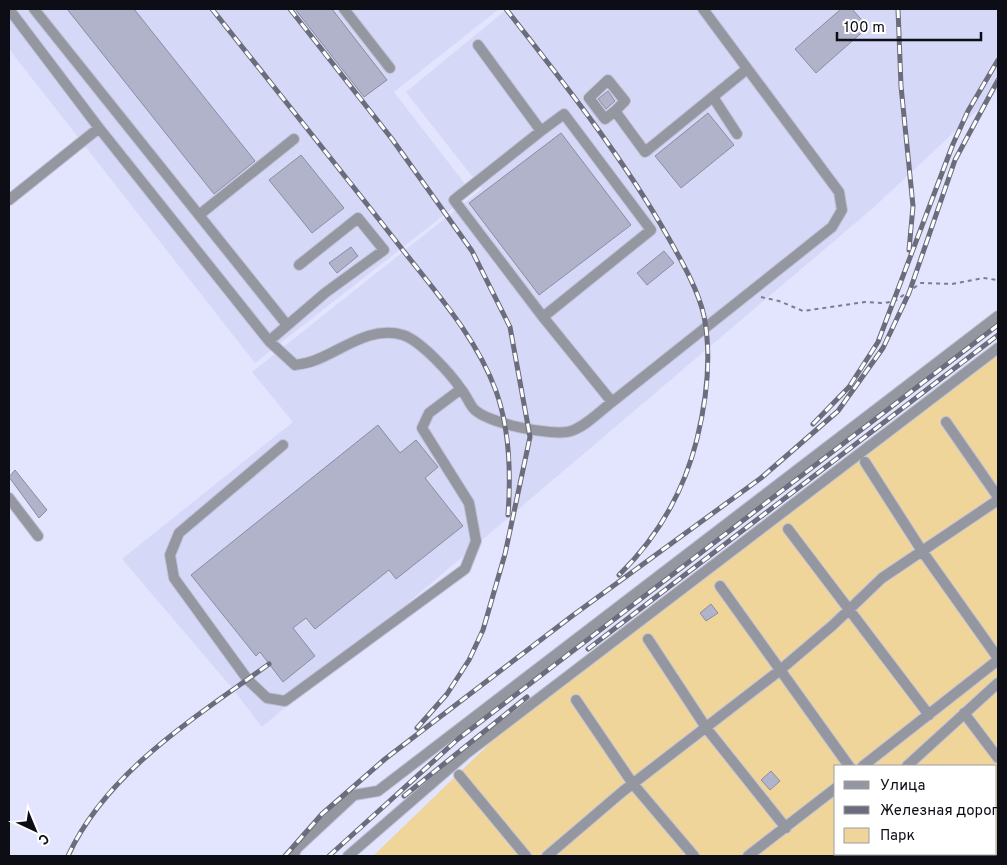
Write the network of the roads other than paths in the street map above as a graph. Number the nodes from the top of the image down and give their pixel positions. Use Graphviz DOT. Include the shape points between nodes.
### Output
graph roads {
  1 [pos="34,9"];
  2 [pos="344,9"];
  3 [pos="703,9"];
  4 [pos="10,10"];
  5 [pos="478,45"];
  6 [pos="390,68"];
  7 [pos="747,69"];
  8 [pos="713,97"];
  9 [pos="616,112"];
  10 [pos="99,128"];
  11 [pos="541,131"];
  12 [pos="737,134"];
  13 [pos="294,139"];
  14 [pos="9,200"];
  15 [pos="198,215"];
  16 [pos="299,265"];
  17 [pos="998,316"];
  18 [pos="542,317"];
  19 [pos="287,325"];
  20 [pos="269,341"];
  21 [pos="998,348"];
  22 [pos="461,388"];
  23 [pos="612,402"];
  24 [pos="946,422"];
  25 [pos="282,445"];
  26 [pos="865,462"];
  27 [pos="9,498"];
  28 [pos="998,499"];
  29 [pos="788,529"];
  30 [pos="38,536"];
  31 [pos="922,551"];
  32 [pos="720,586"];
  33 [pos="848,611"];
  34 [pos="648,639"];
  35 [pos="998,659"];
  36 [pos="779,671"];
  37 [pos="998,684"];
  38 [pos="576,700"];
  39 [pos="964,713"];
  40 [pos="929,715"];
  41 [pos="707,728"];
  42 [pos="998,758"];
  43 [pos="848,765"];
  44 [pos="865,765"];
  45 [pos="909,765"];
  46 [pos="459,776"];
  47 [pos="633,784"];
  48 [pos="834,790"];
  49 [pos="786,828"];
  50 [pos="293,856"];
  51 [pos="348,856"];
  52 [pos="526,856"];
  53 [pos="547,856"];
  54 [pos="694,856"];
  55 [pos="748,856"];
  1 -- 15 [label="street"];
  2 -- 6 [label="street"];
  3 -- 7 [label="street"];
  4 -- 10 [label="street"];
  5 -- 11 [label="street"];
  7 -- 8 [label="street"];
  7 -- 23 [label="street" via="839,192 842,210 832,227"];
  8 -- 9 [label="street" via="645,152"];
  8 -- 12 [label="street"];
  10 -- 14 [label="street"];
  10 -- 20 [label="street"];
  11 -- 18 [label="street" via="454,200"];
  11 -- 18 [label="street" via="564,114 651,230"];
  13 -- 15 [label="street"];
  15 -- 19 [label="street"];
  16 -- 19 [label="street" via="358,218 384,250"];
  17 -- 50 [label="street" via="378,791 354,795 297,848"];
  18 -- 23 [label="street"];
  19 -- 20 [label="street"];
  20 -- 22 [label="street" via="295,365 314,361 358,339 383,333 404,335 428,352"];
  21 -- 51 [label="street" via="468,753"];
  22 -- 23 [label="street" via="481,416 505,424 549,431 570,432"];
  22 -- 25 [label="street" via="429,413 422,428 469,503 476,541 464,570 286,701 267,698 248,680 174,578 170,555 179,533"];
  24 -- 28 [label="street"];
  26 -- 31 [label="street"];
  27 -- 30 [label="street"];
  28 -- 31 [label="street"];
  29 -- 33 [label="street"];
  31 -- 33 [label="street" via="882,578"];
  31 -- 35 [label="street"];
  32 -- 36 [label="street"];
  33 -- 36 [label="street"];
  33 -- 40 [label="street"];
  34 -- 41 [label="street"];
  35 -- 40 [label="street"];
  36 -- 41 [label="street"];
  36 -- 43 [label="street"];
  37 -- 39 [label="street"];
  38 -- 47 [label="street"];
  39 -- 42 [label="street"];
  39 -- 45 [label="street"];
  40 -- 44 [label="street"];
  41 -- 47 [label="street"];
  41 -- 49 [label="street"];
  46 -- 52 [label="street"];
  47 -- 53 [label="street"];
  47 -- 54 [label="street"];
  48 -- 49 [label="street"];
  49 -- 55 [label="street"];
}
